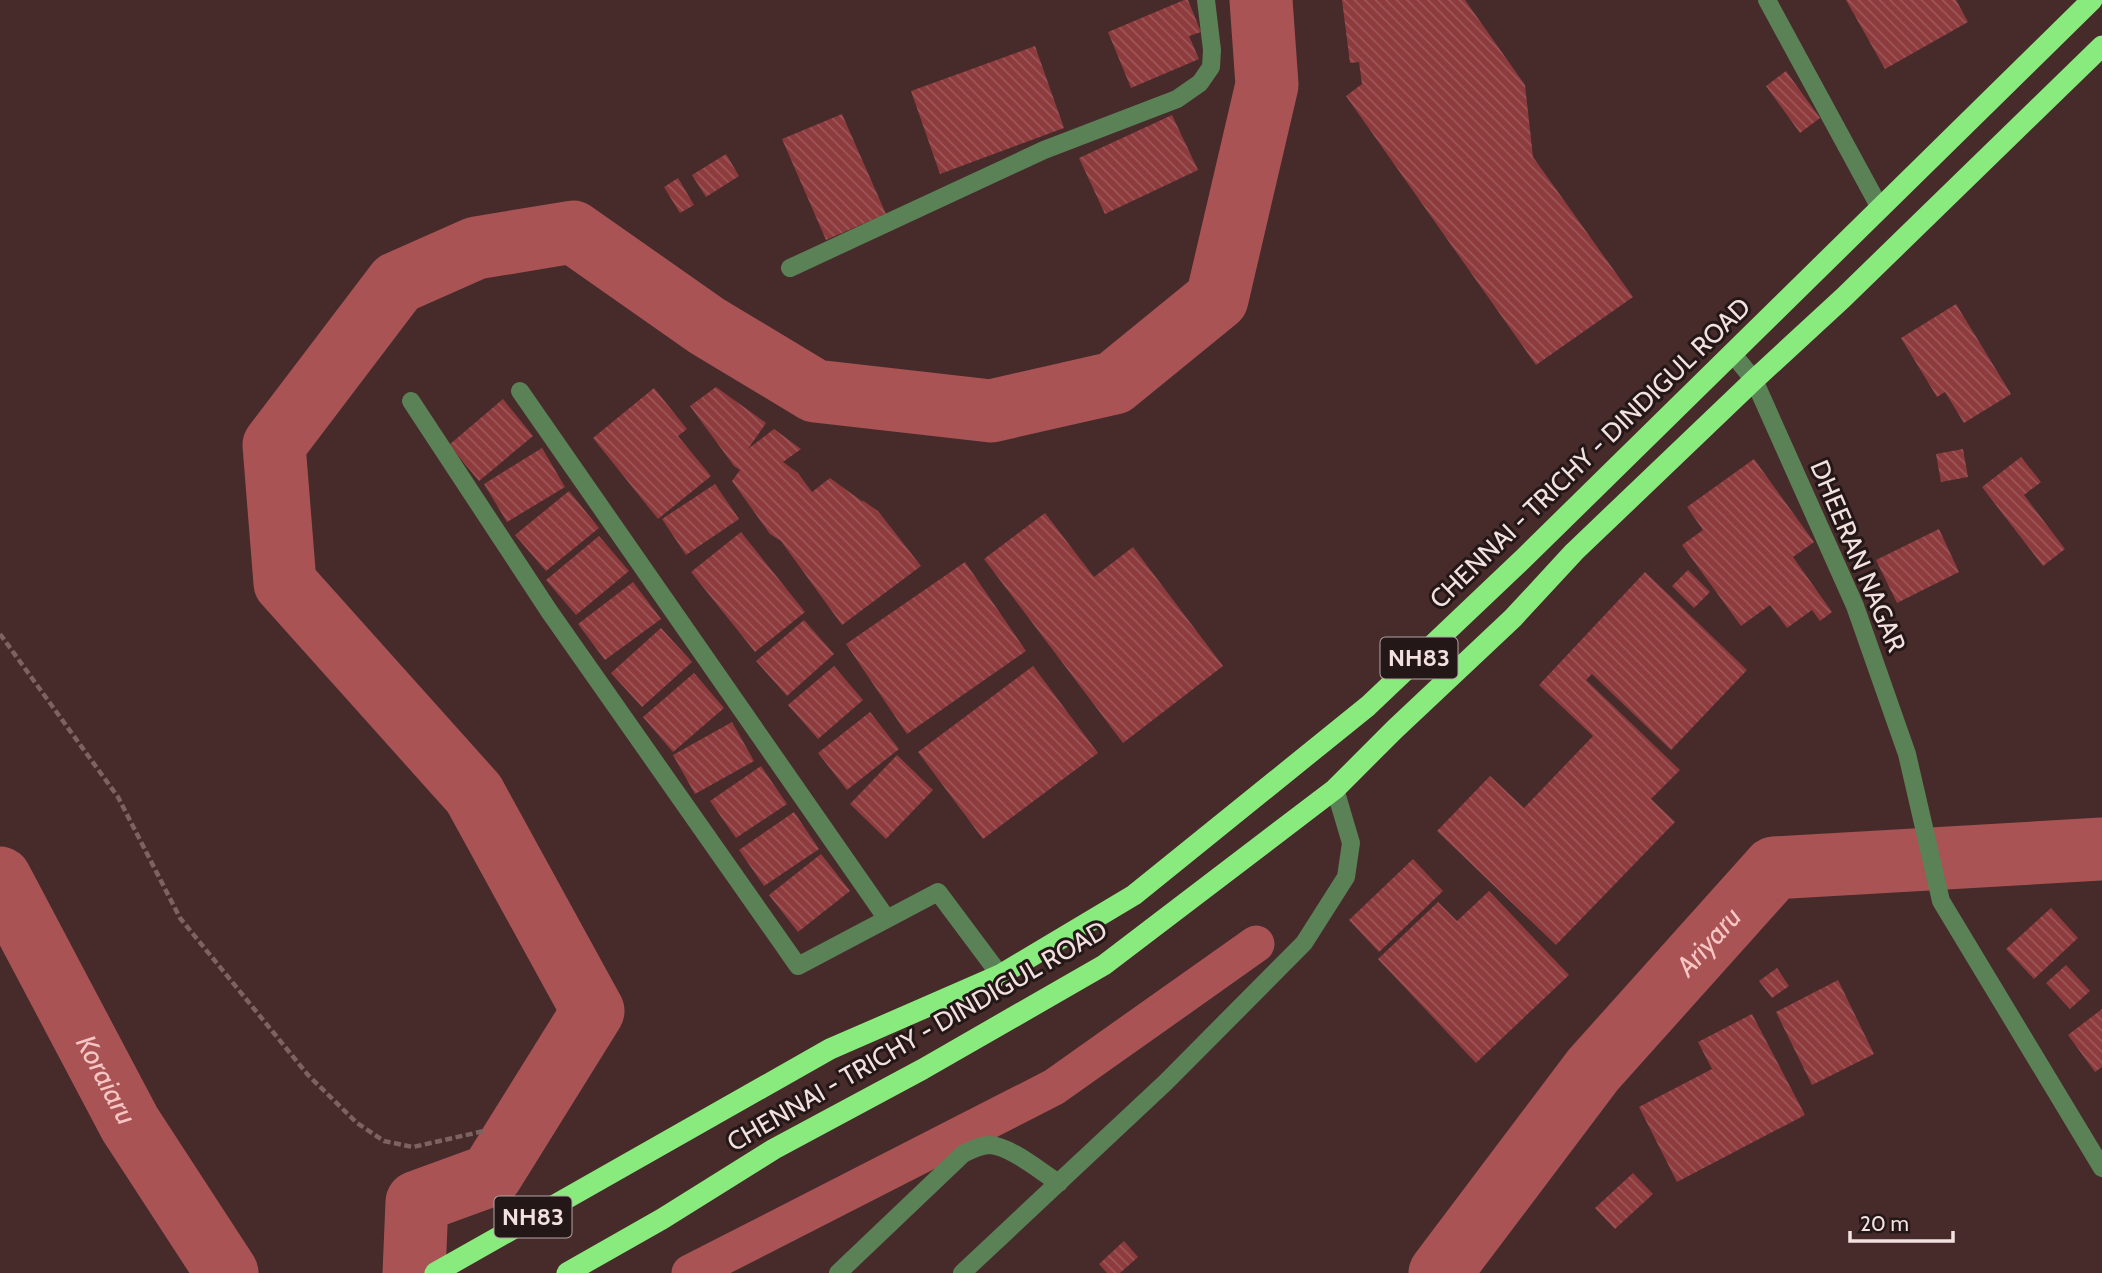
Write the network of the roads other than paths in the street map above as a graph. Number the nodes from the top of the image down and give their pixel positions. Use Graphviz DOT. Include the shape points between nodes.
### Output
graph roads {
  1 [pos="1206,0"];
  2 [pos="1767,0"];
  3 [pos="2092,0"];
  4 [pos="2102,46"];
  5 [pos="1880,208"];
  6 [pos="789,268"];
  7 [pos="1732,354"];
  8 [pos="1754,380"];
  9 [pos="520,390"];
  10 [pos="411,401"];
  11 [pos="1335,789"];
  12 [pos="887,919"];
  13 [pos="1000,975"];
  14 [pos="2102,1168"];
  15 [pos="1059,1182"];
  16 [pos="435,1273"];
  17 [pos="567,1273"];
  18 [pos="838,1273"];
  19 [pos="962,1273"];
  1 -- 6 [label="street" via="1211,67 1200,83 1177,99 1044,150"];
  2 -- 5 [label="street"];
  3 -- 5 [label="highway, CHENNAI - TRICHY - DINDIGUL ROAD / NH83"];
  4 -- 8 [label="highway, CHENNAI - TRICHY - DINDIGUL ROAD"];
  5 -- 7 [label="highway, CHENNAI - TRICHY - DINDIGUL ROAD / NH83"];
  7 -- 8 [label="street, DHEERAN NAGAR"];
  7 -- 13 [label="highway, CHENNAI - TRICHY - DINDIGUL ROAD / NH83" via="1368,706 1134,895"];
  8 -- 11 [label="highway, CHENNAI - TRICHY - DINDIGUL ROAD"];
  8 -- 14 [label="street, DHEERAN NAGAR" via="1855,606 1907,754 1941,901"];
  9 -- 12 [label="street"];
  10 -- 12 [label="street" via="549,611 798,966"];
  11 -- 15 [label="street" via="1351,843 1346,877 1304,943"];
  11 -- 17 [label="highway, CHENNAI - TRICHY - DINDIGUL ROAD / NH83" via="1104,965 774,1149"];
  12 -- 13 [label="street" via="938,892"];
  13 -- 16 [label="highway, CHENNAI - TRICHY - DINDIGUL ROAD / NH83" via="830,1049"];
  15 -- 18 [label="street" via="1004,1149 976,1147 963,1154"];
  15 -- 19 [label="street"];
}
